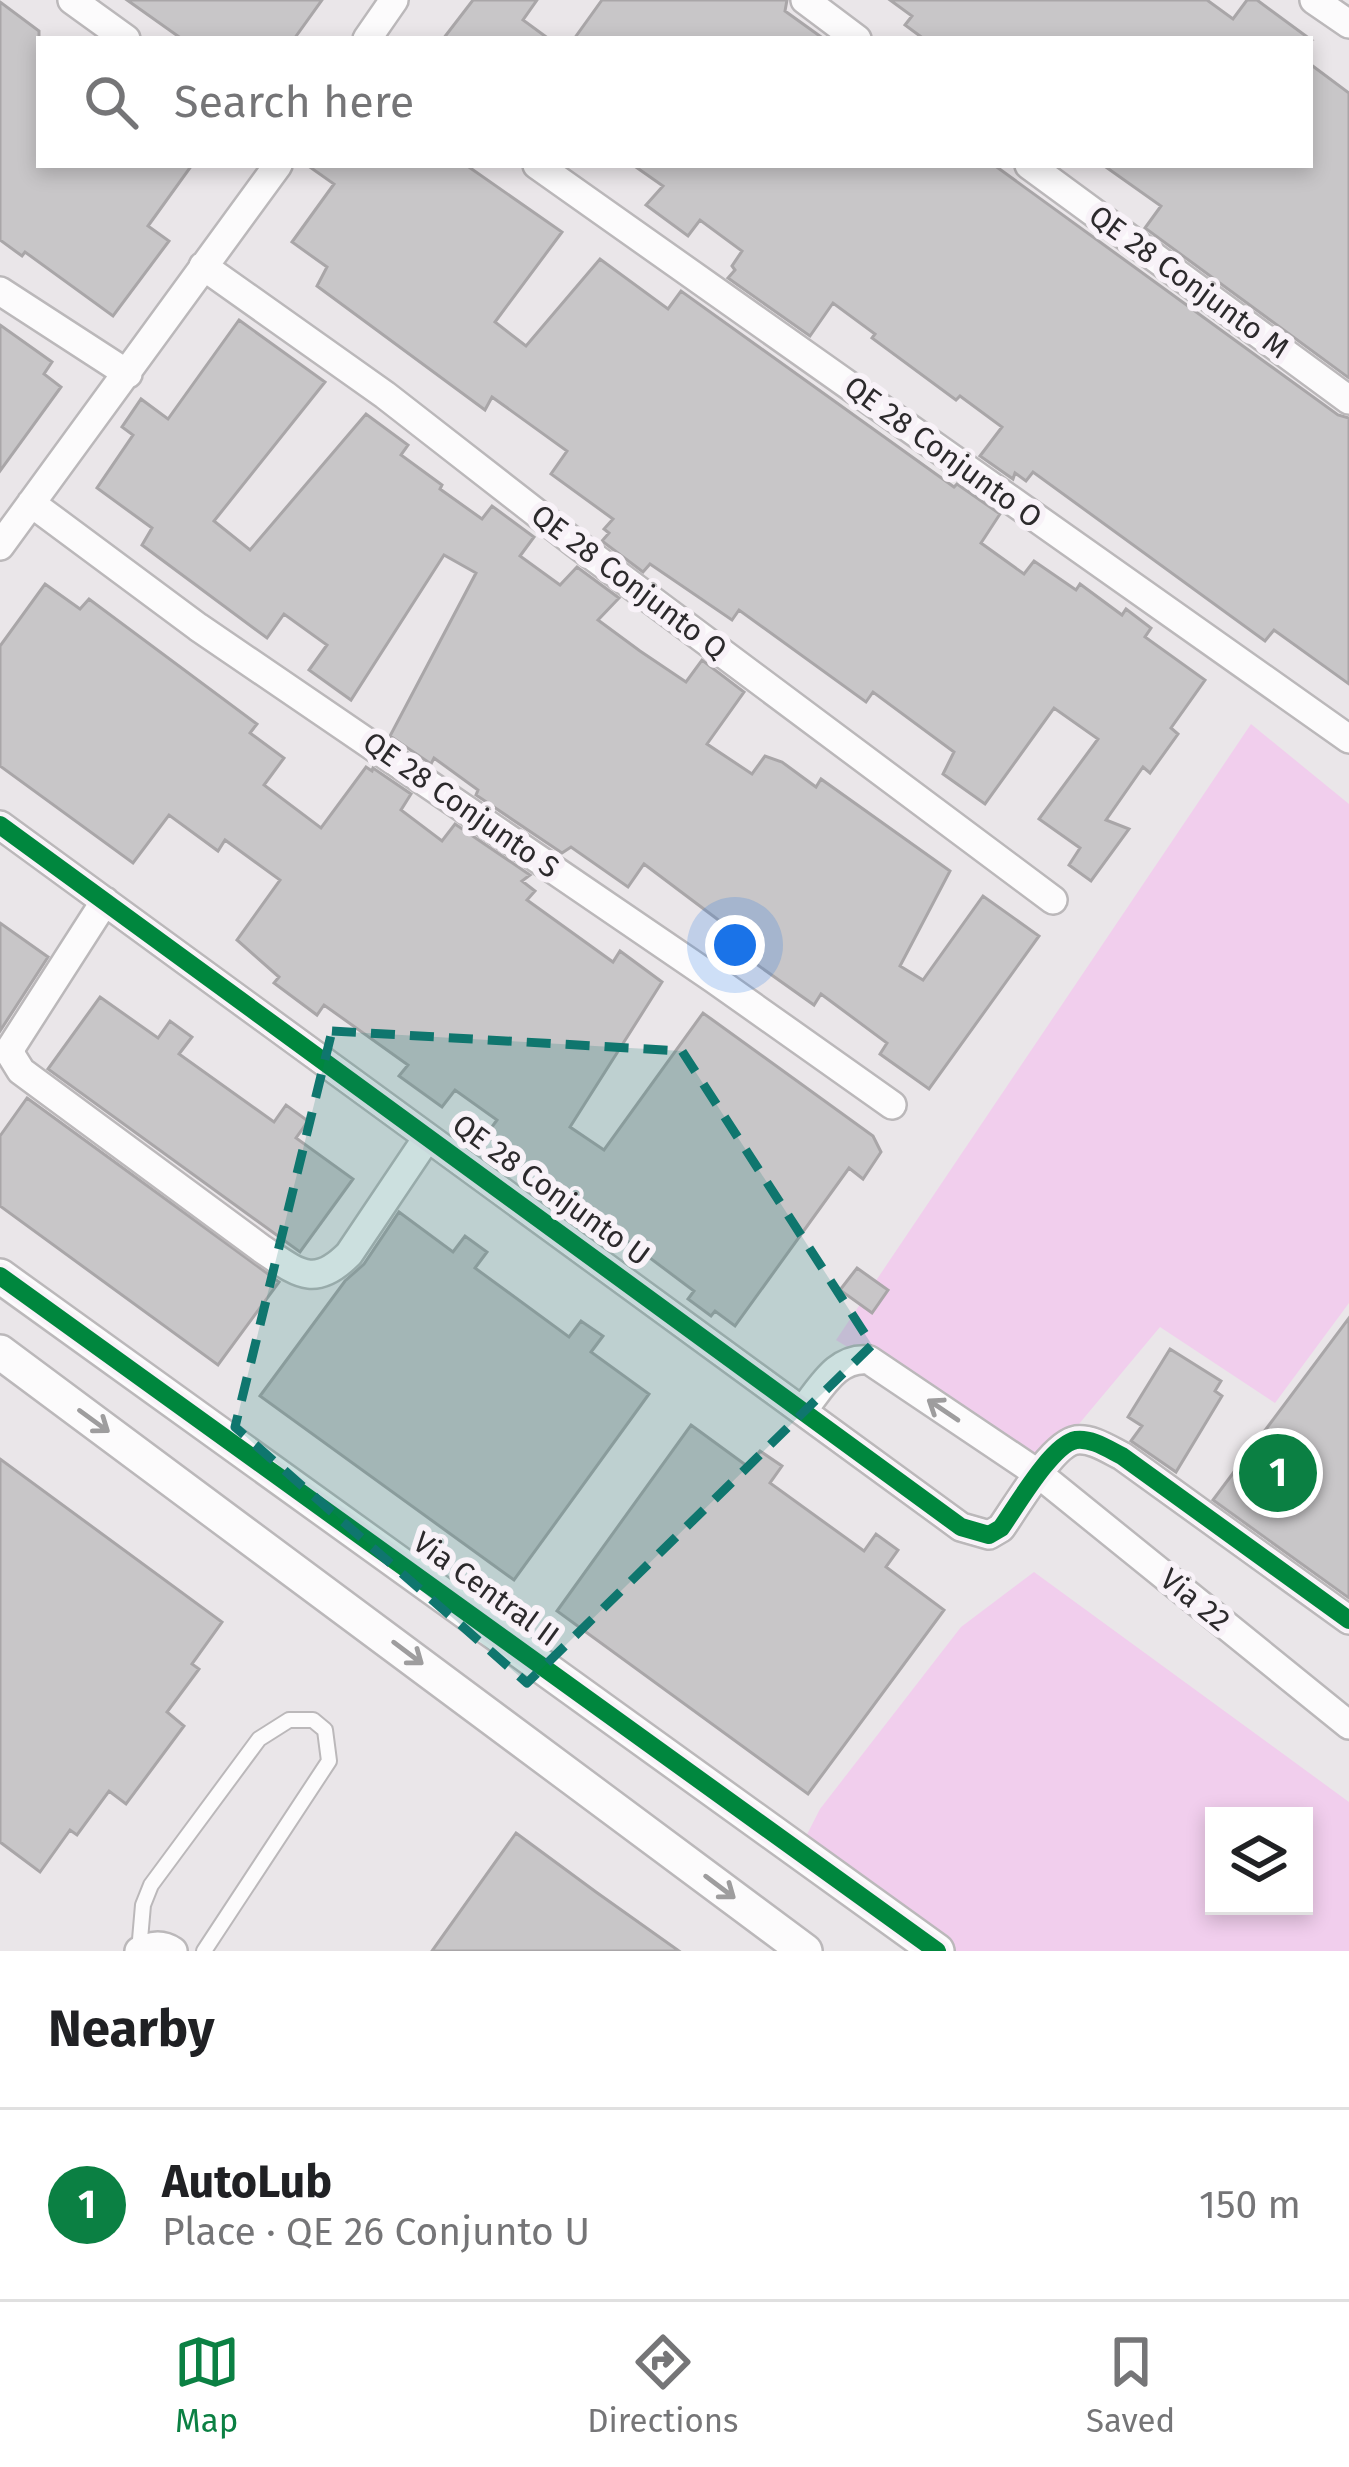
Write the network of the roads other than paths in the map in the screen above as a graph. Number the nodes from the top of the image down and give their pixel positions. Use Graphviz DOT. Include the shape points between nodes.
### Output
graph roads {
  1 [pos="72,0"];
  2 [pos="394,0"];
  3 [pos="805,0"];
  4 [pos="1314,0"];
  5 [pos="1349,24"];
  6 [pos="122,36"];
  7 [pos="369,36"];
  8 [pos="853,36"];
  9 [pos="276,168"];
  10 [pos="541,168"];
  11 [pos="1033,168"];
  12 [pos="203,266"];
  13 [pos="0,291"];
  14 [pos="128,374"];
  15 [pos="1349,400"];
  16 [pos="31,503"];
  17 [pos="0,546"];
  18 [pos="1349,739"];
  19 [pos="0,825"];
  20 [pos="1053,900"];
  21 [pos="105,901"];
  22 [pos="6,1053"];
  23 [pos="892,1105"];
  24 [pos="427,1138"];
  25 [pos="0,1276"];
  26 [pos="0,1352"];
  27 [pos="803,1410"];
  28 [pos="1046,1466"];
  29 [pos="1349,1620"];
  30 [pos="1349,1725"];
  31 [pos="139,1951"];
  32 [pos="173,1951"];
  33 [pos="204,1951"];
  34 [pos="806,1951"];
  35 [pos="937,1951"];
  1 -- 6 [label="street"];
  2 -- 7 [label="street"];
  3 -- 8 [label="street"];
  4 -- 5 [label="street"];
  9 -- 12 [label="street"];
  10 -- 18 [label="street, QE 28 Conjunto O"];
  11 -- 15 [label="street, QE 28 Conjunto M"];
  12 -- 14 [label="street"];
  12 -- 20 [label="street, QE 28 Conjunto Q"];
  13 -- 14 [label="street"];
  14 -- 16 [label="street"];
  16 -- 17 [label="street"];
  16 -- 23 [label="street, QE 28 Conjunto S"];
  19 -- 21 [label="street, QE 28 Conjunto U"];
  21 -- 22 [label="street"];
  21 -- 24 [label="street, QE 28 Conjunto U"];
  22 -- 24 [label="street" via="262,1249 318,1276 349,1254"];
  24 -- 27 [label="street, QE 28 Conjunto U"];
  25 -- 35 [label="street, Via Central II"];
  26 -- 34 [label="street, one-way"];
  28 -- 27 [label="street, Via 22, one-way" via="868,1360 844,1364"];
  27 -- 28 [label="street, QE 28 Conjunto U" via="977,1533 1000,1528"];
  28 -- 29 [label="street" via="1077,1440 1122,1456"];
  28 -- 30 [label="street, Via 22"];
  31 -- 32 [label="street"];
  31 -- 33 [label="lane" via="151,1885 259,1739 289,1720 313,1720 325,1730 329,1762"];
}
